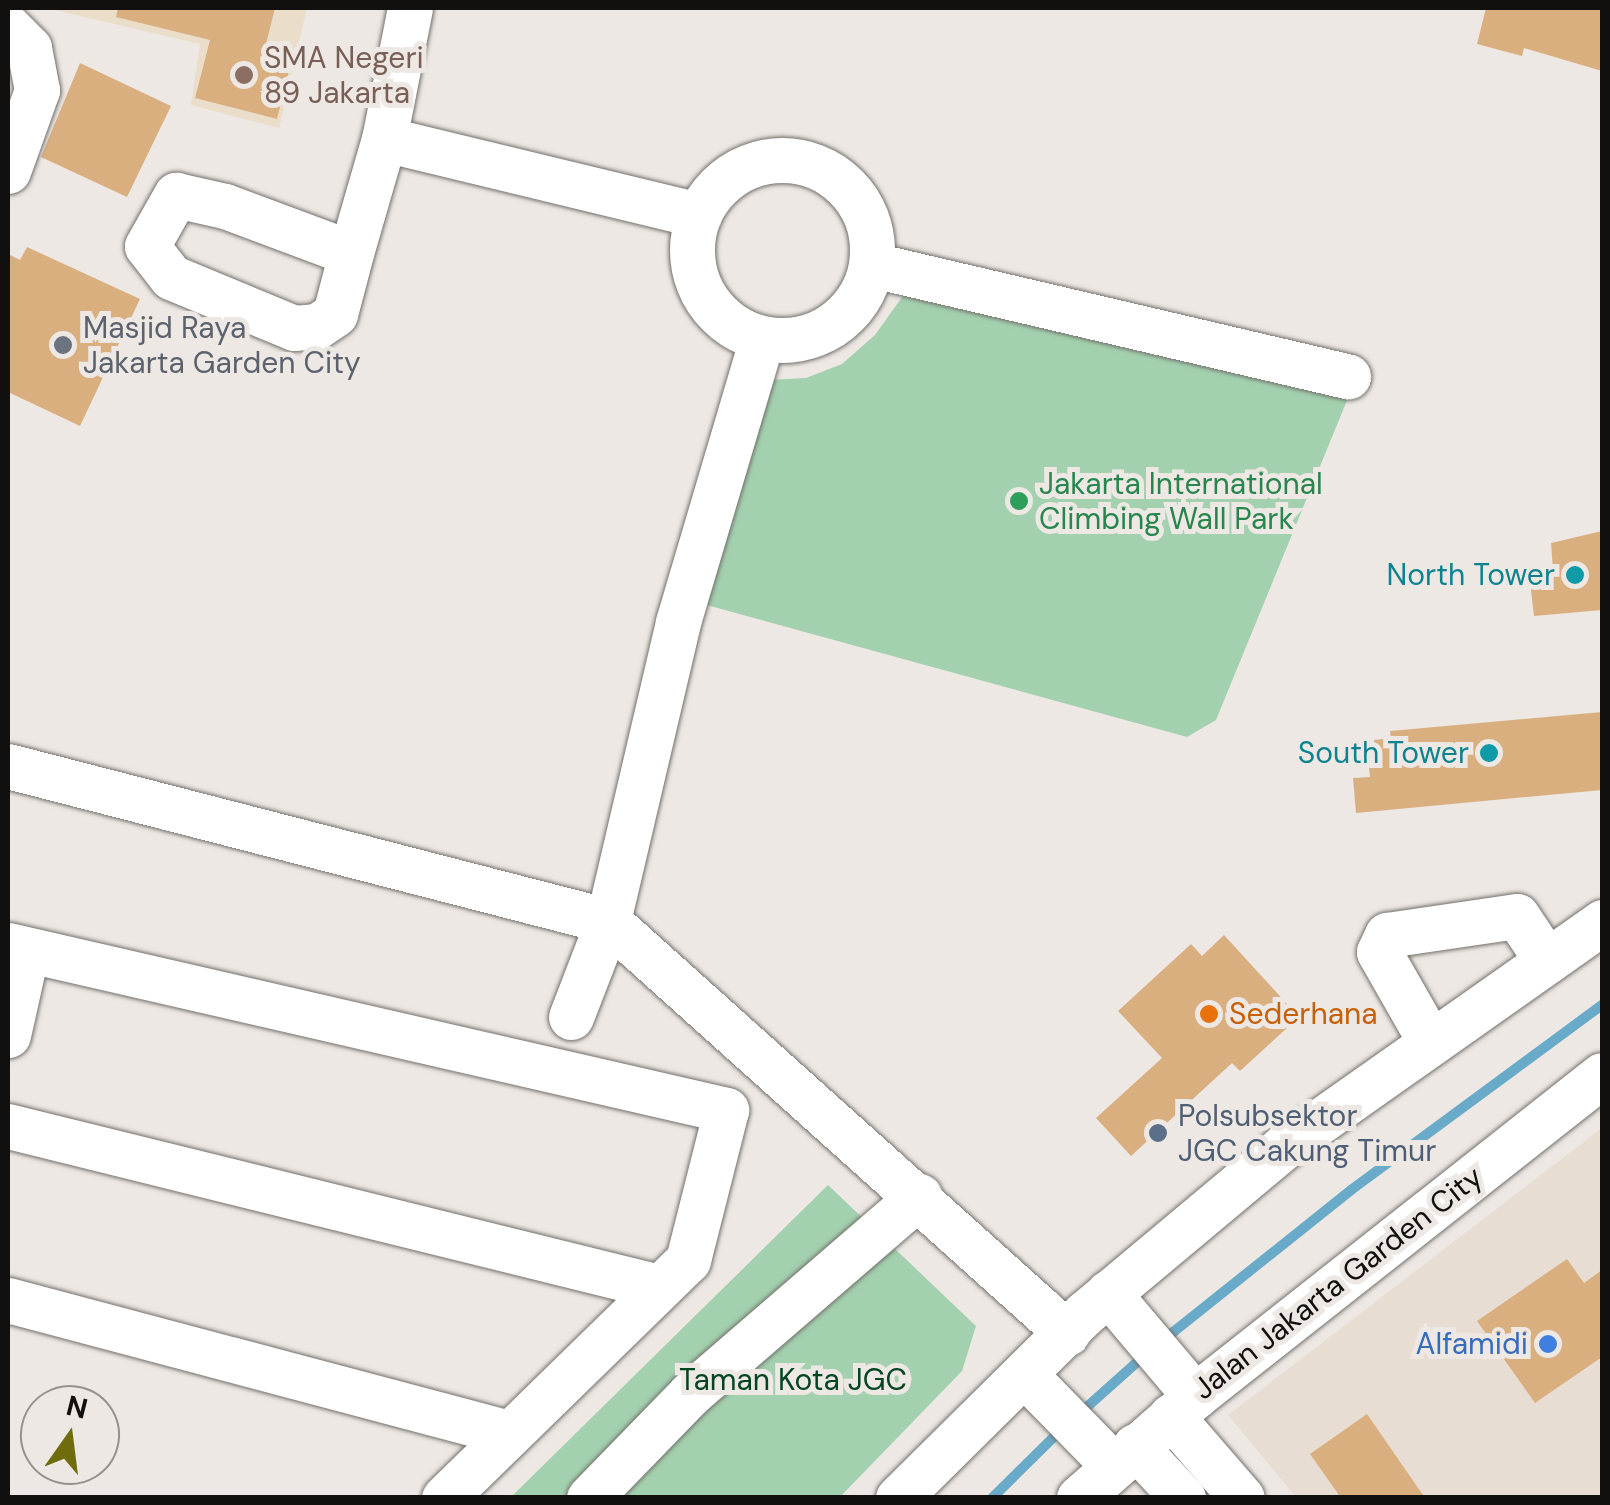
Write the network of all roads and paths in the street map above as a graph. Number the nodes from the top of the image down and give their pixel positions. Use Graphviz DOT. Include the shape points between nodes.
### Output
graph roads {
  1 [pos="410,8"];
  2 [pos="8,28"];
  3 [pos="384,140"];
  4 [pos="12,146"];
  5 [pos="698,214"];
  6 [pos="351,253"];
  7 [pos="874,265"];
  8 [pos="761,341"];
  9 [pos="1348,376"];
  10 [pos="8,766"];
  11 [pos="608,921"];
  12 [pos="1602,922"];
  13 [pos="17,948"];
  14 [pos="1547,961"];
  15 [pos="571,1017"];
  16 [pos="8,1035"];
  17 [pos="1431,1042"];
  18 [pos="1602,1075"];
  19 [pos="8,1126"];
  20 [pos="919,1196"];
  21 [pos="659,1287"];
  22 [pos="1108,1294"];
  23 [pos="8,1300"];
  24 [pos="1067,1332"];
  25 [pos="1037,1388"];
  26 [pos="1180,1393"];
  27 [pos="509,1433"];
  28 [pos="1111,1450"];
  29 [pos="444,1498"];
  30 [pos="588,1498"];
  31 [pos="898,1498"];
  32 [pos="1079,1498"];
  33 [pos="1183,1498"];
  34 [pos="1242,1498"];
  1 -- 3 [label="street"];
  2 -- 4 [label="street" via="35,65 36,90"];
  3 -- 5 [label="street"];
  3 -- 6 [label="street"];
  5 -- 7 [label="street" via="738,171 797,161 849,190 868,225"];
  5 -- 8 [label="street" via="692,254 702,292 729,322"];
  7 -- 8 [label="street" via="855,302 824,328"];
  7 -- 9 [label="street"];
  8 -- 11 [label="street" via="678,622"];
  10 -- 11 [label="street"];
  11 -- 15 [label="street"];
  11 -- 20 [label="street"];
  12 -- 14 [label="street"];
  13 -- 16 [label="street"];
  13 -- 21 [label="street" via="726,1110 688,1260"];
  14 -- 17 [label="street"];
  14 -- 17 [label="street" via="1516,916 1387,935 1379,952"];
  17 -- 22 [label="street" via="1282,1148"];
  18 -- 26 [label="street, Jalan Jakarta Garden City"];
  19 -- 21 [label="street"];
  20 -- 24 [label="street"];
  20 -- 30 [label="street" via="690,1394"];
  21 -- 27 [label="street"];
  22 -- 24 [label="street"];
  22 -- 26 [label="street"];
  23 -- 27 [label="street"];
  24 -- 25 [label="street"];
  25 -- 28 [label="street"];
  25 -- 31 [label="street"];
  26 -- 28 [label="street, Jalan Jakarta Garden City"];
  26 -- 34 [label="street"];
  27 -- 29 [label="street"];
  28 -- 32 [label="street, Jalan Jakarta Garden City"];
  28 -- 33 [label="street"];
}
